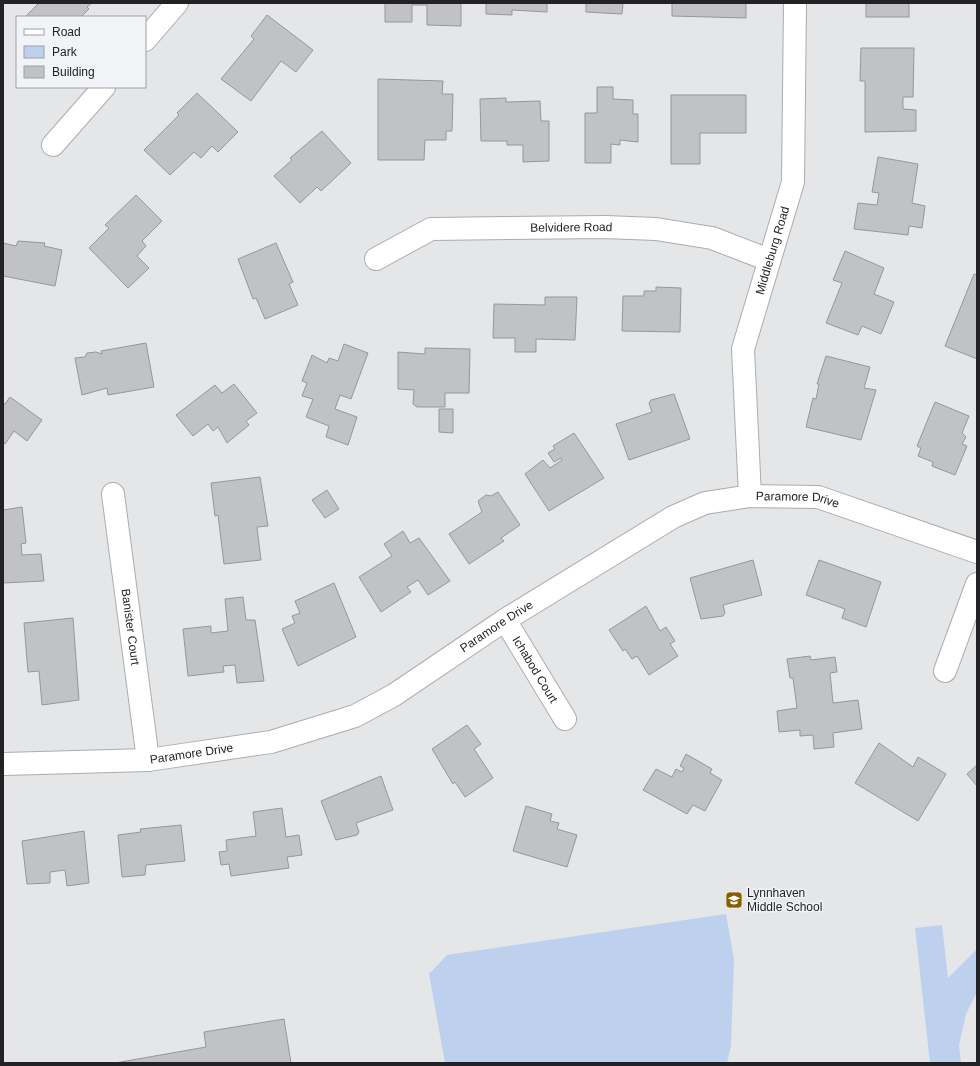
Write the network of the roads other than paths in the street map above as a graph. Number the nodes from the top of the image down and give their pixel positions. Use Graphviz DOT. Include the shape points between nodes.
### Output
graph roads {
  1 [pos="177,3"];
  2 [pos="795,3"];
  3 [pos="146,39"];
  4 [pos="103,88"];
  5 [pos="53,145"];
  6 [pos="376,259"];
  7 [pos="769,260"];
  8 [pos="113,494"];
  9 [pos="750,496"];
  10 [pos="977,552"];
  11 [pos="977,584"];
  12 [pos="506,620"];
  13 [pos="945,671"];
  14 [pos="565,719"];
  15 [pos="148,760"];
  16 [pos="3,764"];
  1 -- 3 [label="street"];
  2 -- 7 [label="street, Middleburg Road" via="793,182"];
  4 -- 5 [label="street"];
  6 -- 7 [label="street, Belvidere Road" via="431,229 605,227 656,230 712,238"];
  7 -- 9 [label="street, Middleburg Road" via="743,349"];
  8 -- 15 [label="street, Banister Court"];
  9 -- 10 [label="street, Paramore Drive" via="818,497"];
  9 -- 12 [label="street, Paramore Drive" via="704,504 673,517"];
  11 -- 13 [label="street"];
  12 -- 14 [label="street, Ichabod Court"];
  12 -- 15 [label="street, Paramore Drive" via="394,695 355,716 271,742"];
  15 -- 16 [label="street, Paramore Drive"];
}
